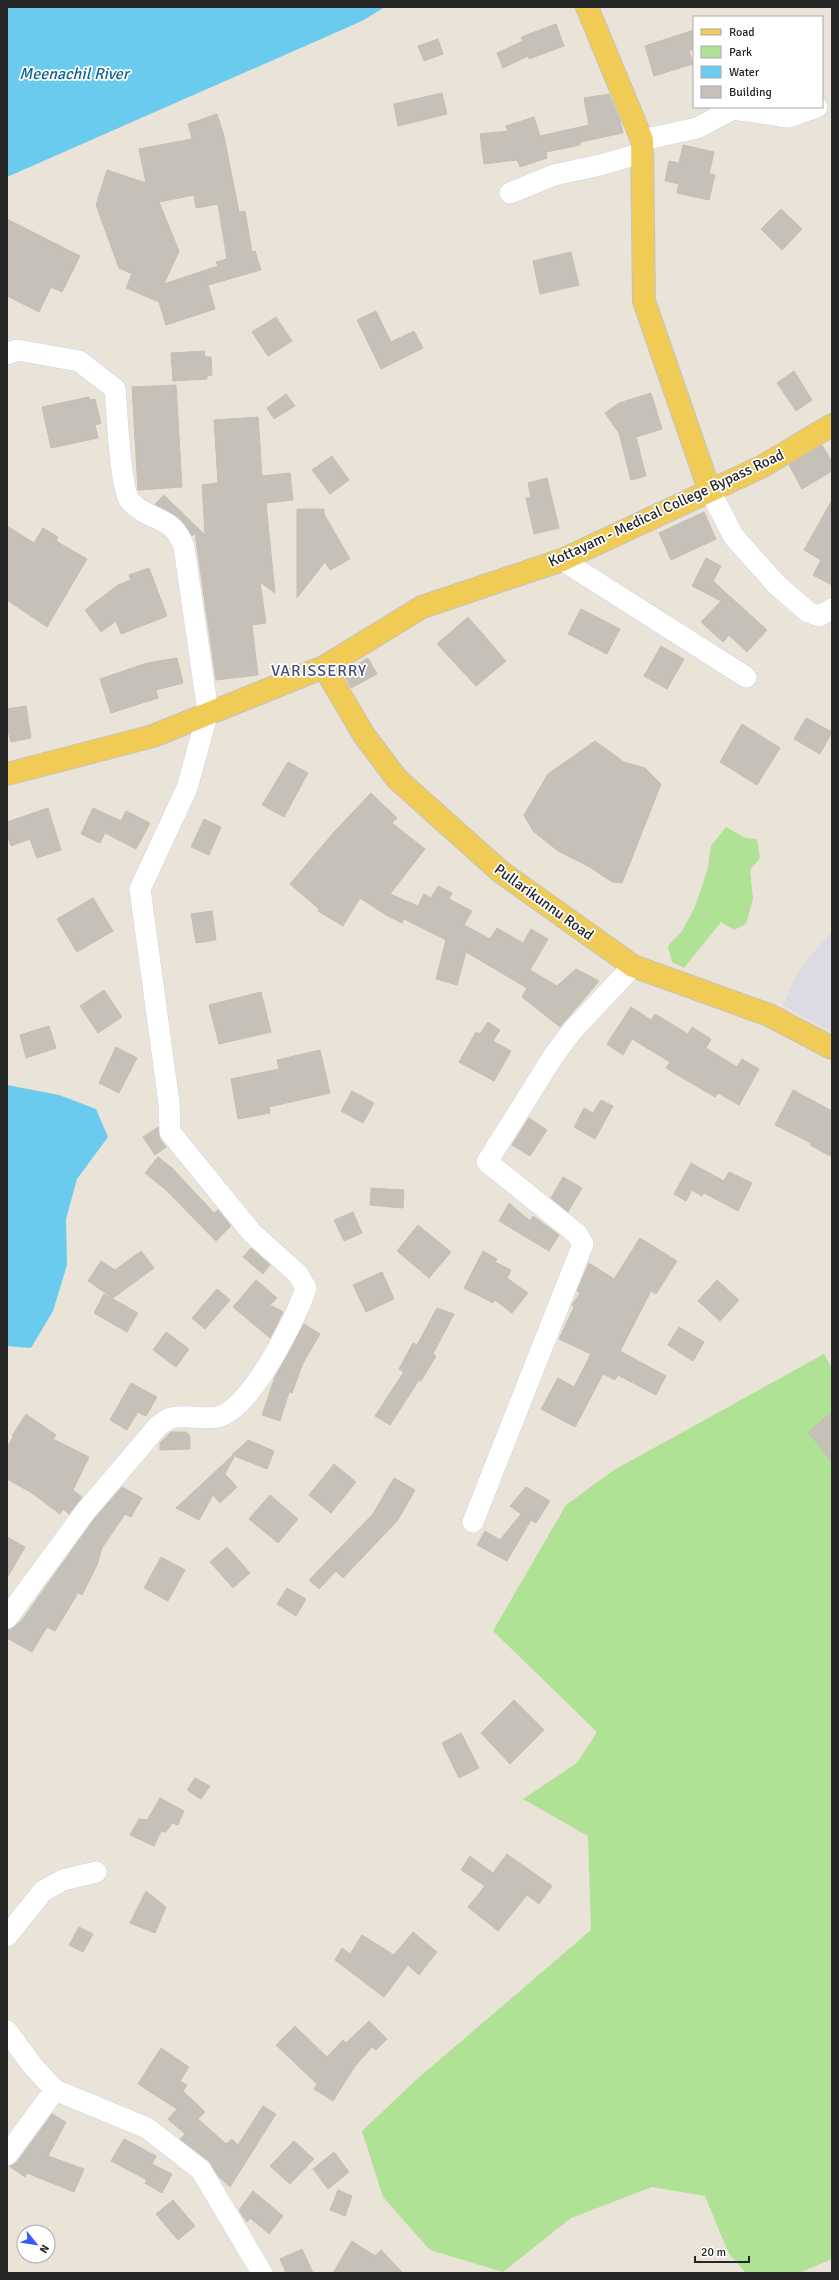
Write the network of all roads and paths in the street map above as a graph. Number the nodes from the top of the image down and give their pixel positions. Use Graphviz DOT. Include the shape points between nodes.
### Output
graph roads {
  1 [pos="587,7"];
  2 [pos="814,108"];
  3 [pos="642,147"];
  4 [pos="510,193"];
  5 [pos="7,354"];
  6 [pos="832,425"];
  7 [pos="709,489"];
  8 [pos="562,560"];
  9 [pos="832,609"];
  10 [pos="324,667"];
  11 [pos="746,677"];
  12 [pos="208,712"];
  13 [pos="7,774"];
  14 [pos="633,966"];
  15 [pos="832,1048"];
  16 [pos="473,1522"];
  17 [pos="7,1618"];
  18 [pos="96,1872"];
  19 [pos="7,1936"];
  20 [pos="7,2031"];
  21 [pos="55,2090"];
  22 [pos="7,2156"];
  23 [pos="262,2273"];
  1 -- 3 [label="main road"];
  2 -- 3 [label="street" via="788,117 733,109 697,128"];
  3 -- 4 [label="street" via="600,165 554,175"];
  3 -- 7 [label="main road" via="644,301"];
  5 -- 12 [label="street" via="17,350 79,361 115,389 124,481 129,499 135,506 171,525 177,531 184,547"];
  6 -- 7 [label="main road, Kottayam - Medical College Bypass Road" via="763,466"];
  7 -- 8 [label="main road, Kottayam - Medical College Bypass Road"];
  7 -- 9 [label="street" via="734,537 776,584 808,612 819,616"];
  8 -- 10 [label="main road, Kottayam - Medical College Bypass Road" via="422,607"];
  8 -- 11 [label="street"];
  10 -- 12 [label="main road, Kottayam - Medical College Bypass Road"];
  10 -- 14 [label="main road, Pullarikunnu Road" via="364,735 397,779 501,872"];
  12 -- 13 [label="main road, Kottayam - Medical College Bypass Road" via="153,736"];
  12 -- 17 [label="street" via="187,788 140,889 169,1102 170,1132 252,1233 298,1274 306,1288 292,1324 264,1371 235,1408 218,1417 171,1418 158,1426 85,1512"];
  14 -- 15 [label="main road, Pullarikunnu Road" via="769,1015"];
  14 -- 16 [label="street" via="558,1049 487,1162 577,1234 583,1244"];
  18 -- 19 [label="street" via="63,1880 43,1891"];
  20 -- 21 [label="street" via="32,2065"];
  21 -- 22 [label="street"];
  21 -- 23 [label="street" via="147,2128 201,2170"];
}
